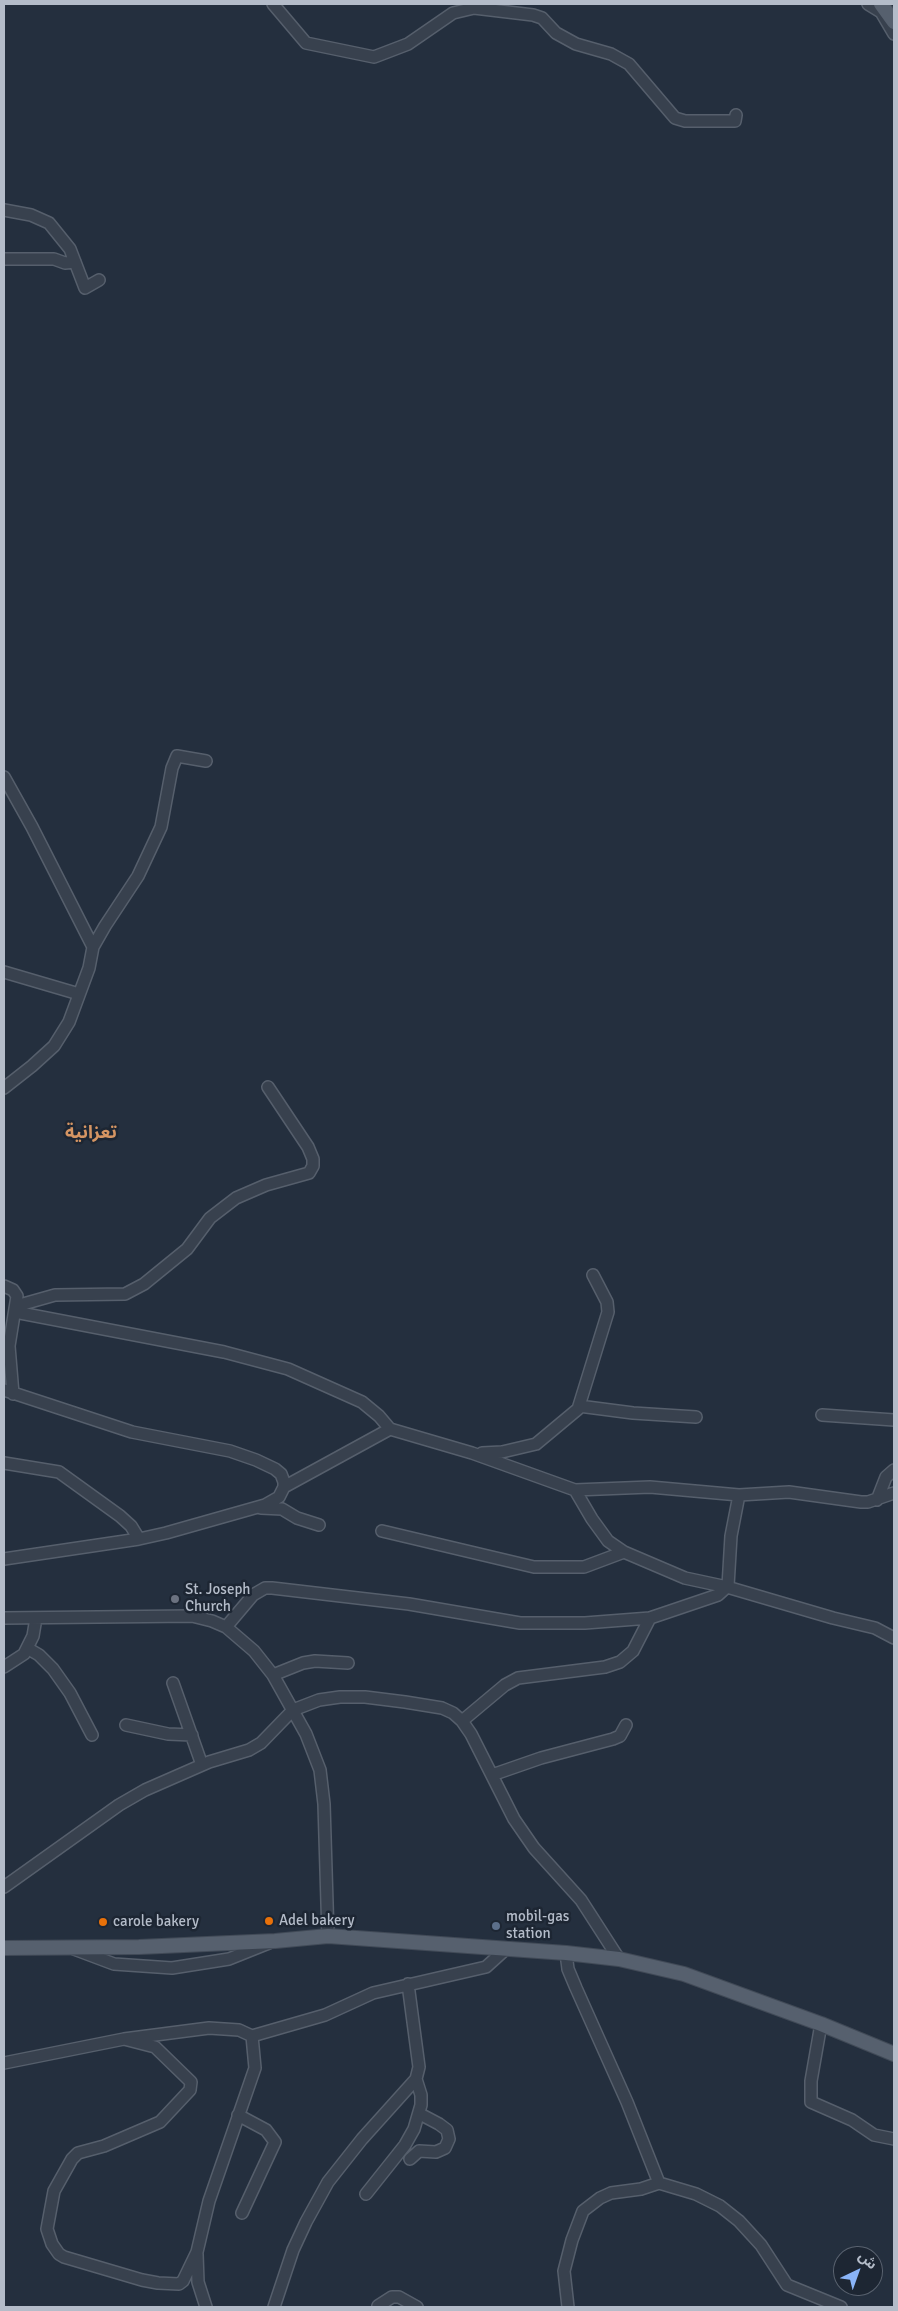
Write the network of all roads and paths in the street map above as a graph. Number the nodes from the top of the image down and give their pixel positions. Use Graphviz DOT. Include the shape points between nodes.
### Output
graph roads {
  1 [pos="273,4"];
  2 [pos="868,4"];
  3 [pos="881,4"];
  4 [pos="894,22"];
  5 [pos="894,34"];
  6 [pos="736,115"];
  7 [pos="4,210"];
  8 [pos="4,259"];
  9 [pos="75,262"];
  10 [pos="99,280"];
  11 [pos="206,761"];
  12 [pos="4,777"];
  13 [pos="93,947"];
  14 [pos="4,972"];
  15 [pos="79,994"];
  16 [pos="268,1087"];
  17 [pos="4,1088"];
  18 [pos="593,1276"];
  19 [pos="4,1286"];
  20 [pos="15,1309"];
  21 [pos="8,1392"];
  22 [pos="578,1406"];
  23 [pos="822,1415"];
  24 [pos="696,1417"];
  25 [pos="894,1420"];
  26 [pos="390,1429"];
  27 [pos="472,1453"];
  28 [pos="4,1463"];
  29 [pos="894,1470"];
  30 [pos="284,1487"];
  31 [pos="575,1490"];
  32 [pos="894,1494"];
  33 [pos="739,1495"];
  34 [pos="877,1500"];
  35 [pos="255,1508"];
  36 [pos="319,1525"];
  37 [pos="382,1531"];
  38 [pos="138,1539"];
  39 [pos="624,1552"];
  40 [pos="4,1559"];
  41 [pos="727,1587"];
  42 [pos="4,1618"];
  43 [pos="36,1618"];
  44 [pos="650,1618"];
  45 [pos="226,1627"];
  46 [pos="894,1638"];
  47 [pos="27,1648"];
  48 [pos="348,1663"];
  49 [pos="4,1668"];
  50 [pos="273,1675"];
  51 [pos="173,1683"];
  52 [pos="293,1710"];
  53 [pos="462,1721"];
  54 [pos="126,1725"];
  55 [pos="626,1725"];
  56 [pos="192,1734"];
  57 [pos="92,1735"];
  58 [pos="202,1765"];
  59 [pos="492,1775"];
  60 [pos="4,1887"];
  61 [pos="328,1936"];
  62 [pos="275,1941"];
  63 [pos="4,1948"];
  64 [pos="73,1948"];
  65 [pos="507,1948"];
  66 [pos="566,1952"];
  67 [pos="619,1959"];
  68 [pos="408,1984"];
  69 [pos="821,2024"];
  70 [pos="252,2036"];
  71 [pos="124,2039"];
  72 [pos="894,2054"];
  73 [pos="4,2062"];
  74 [pos="416,2079"];
  75 [pos="420,2114"];
  76 [pos="238,2115"];
  77 [pos="894,2139"];
  78 [pos="410,2158"];
  79 [pos="659,2183"];
  80 [pos="366,2194"];
  81 [pos="242,2213"];
  82 [pos="197,2252"];
  83 [pos="378,2306"];
  84 [pos="206,2307"];
  85 [pos="274,2307"];
  86 [pos="417,2307"];
  87 [pos="568,2307"];
  88 [pos="841,2307"];
  1 -- 6 [label="street" via="306,43 374,56 408,44 453,13 474,8 533,15 542,18 556,33 576,44 611,54 629,64 675,118 735,121"];
  2 -- 5 [label="street" via="880,12"];
  3 -- 4 [label="main road"];
  7 -- 9 [label="street" via="49,222 70,249"];
  8 -- 9 [label="street"];
  9 -- 10 [label="street" via="85,288"];
  11 -- 13 [label="street" via="177,756 161,827 138,876"];
  12 -- 13 [label="street"];
  13 -- 15 [label="street"];
  14 -- 15 [label="street"];
  15 -- 17 [label="street" via="69,1022 54,1046"];
  16 -- 20 [label="street" via="308,1148 313,1162 309,1173 266,1185 236,1198 210,1218 187,1249 130,1292 55,1295"];
  18 -- 22 [label="street" via="607,1302 608,1312"];
  19 -- 20 [label="street" via="15,1291"];
  20 -- 21 [label="street"];
  20 -- 26 [label="street" via="224,1352 288,1369 362,1402"];
  21 -- 30 [label="street" via="132,1432 230,1451 281,1474"];
  22 -- 24 [label="street"];
  22 -- 27 [label="street" via="572,1415 536,1444 502,1452"];
  23 -- 25 [label="street"];
  26 -- 27 [label="street"];
  26 -- 30 [label="street"];
  27 -- 31 [label="street"];
  28 -- 38 [label="street" via="59,1472 120,1516"];
  29 -- 34 [label="street" via="886,1477"];
  30 -- 35 [label="street" via="279,1497"];
  31 -- 33 [label="street" via="650,1487"];
  31 -- 39 [label="street" via="608,1541"];
  32 -- 34 [label="street"];
  33 -- 34 [label="street" via="790,1492 861,1502"];
  33 -- 41 [label="street" via="731,1536"];
  35 -- 36 [label="street" via="282,1509"];
  35 -- 38 [label="street"];
  37 -- 39 [label="street" via="534,1567 584,1567"];
  38 -- 40 [label="street"];
  39 -- 41 [label="street" via="685,1578"];
  41 -- 44 [label="street" via="711,1599"];
  41 -- 46 [label="street" via="875,1628"];
  42 -- 43 [label="street"];
  43 -- 45 [label="street" via="192,1616"];
  43 -- 47 [label="street"];
  44 -- 45 [label="street" via="520,1623 370,1598 272,1588 259,1590 253,1595"];
  44 -- 53 [label="street" via="633,1651 620,1662 518,1678"];
  45 -- 50 [label="street" via="254,1651"];
  47 -- 49 [label="street" via="24,1654"];
  47 -- 57 [label="street" via="53,1669"];
  48 -- 50 [label="street" via="315,1662"];
  50 -- 52 [label="street"];
  51 -- 56 [label="street"];
  52 -- 53 [label="street" via="319,1700 365,1697 442,1708"];
  52 -- 58 [label="street" via="249,1750"];
  52 -- 61 [label="street" via="314,1754 323,1783"];
  53 -- 59 [label="street"];
  54 -- 56 [label="street" via="168,1734"];
  55 -- 59 [label="street" via="620,1736 614,1739"];
  56 -- 58 [label="street"];
  58 -- 60 [label="street" via="119,1805"];
  59 -- 67 [label="street" via="524,1834 581,1900"];
  61 -- 62 [label="main road"];
  61 -- 65 [label="main road"];
  62 -- 64 [label="main road"];
  62 -- 64 [label="street" via="229,1959 172,1968 114,1964"];
  63 -- 64 [label="main road"];
  65 -- 66 [label="main road"];
  65 -- 68 [label="street" via="486,1967"];
  66 -- 67 [label="main road"];
  66 -- 79 [label="street" via="568,1969"];
  67 -- 69 [label="main road" via="684,1974"];
  68 -- 70 [label="street" via="373,1993 324,2015"];
  68 -- 74 [label="street" via="419,2067"];
  69 -- 72 [label="main road"];
  69 -- 77 [label="street" via="811,2081 811,2102 852,2120 874,2135"];
  70 -- 71 [label="street" via="239,2030 209,2028"];
  70 -- 76 [label="street" via="255,2068"];
  71 -- 73 [label="street"];
  71 -- 82 [label="street" via="155,2047 191,2082 190,2090 160,2122 104,2146 85,2150 72,2159 54,2191 47,2222 49,2238 64,2257 158,2284 182,2283"];
  74 -- 75 [label="street" via="421,2096"];
  74 -- 85 [label="street" via="328,2182 293,2250"];
  75 -- 78 [label="street" via="447,2130 449,2139 445,2148 436,2152 419,2151"];
  75 -- 80 [label="street" via="405,2145"];
  76 -- 81 [label="street" via="266,2130 275,2142"];
  76 -- 82 [label="street" via="209,2201"];
  79 -- 87 [label="street" via="610,2194 583,2211 564,2271"];
  79 -- 88 [label="street" via="696,2194 720,2206 740,2221 761,2244 787,2285"];
  82 -- 84 [label="street" via="198,2282"];
  83 -- 86 [label="street" via="392,2297 399,2297"];
}
